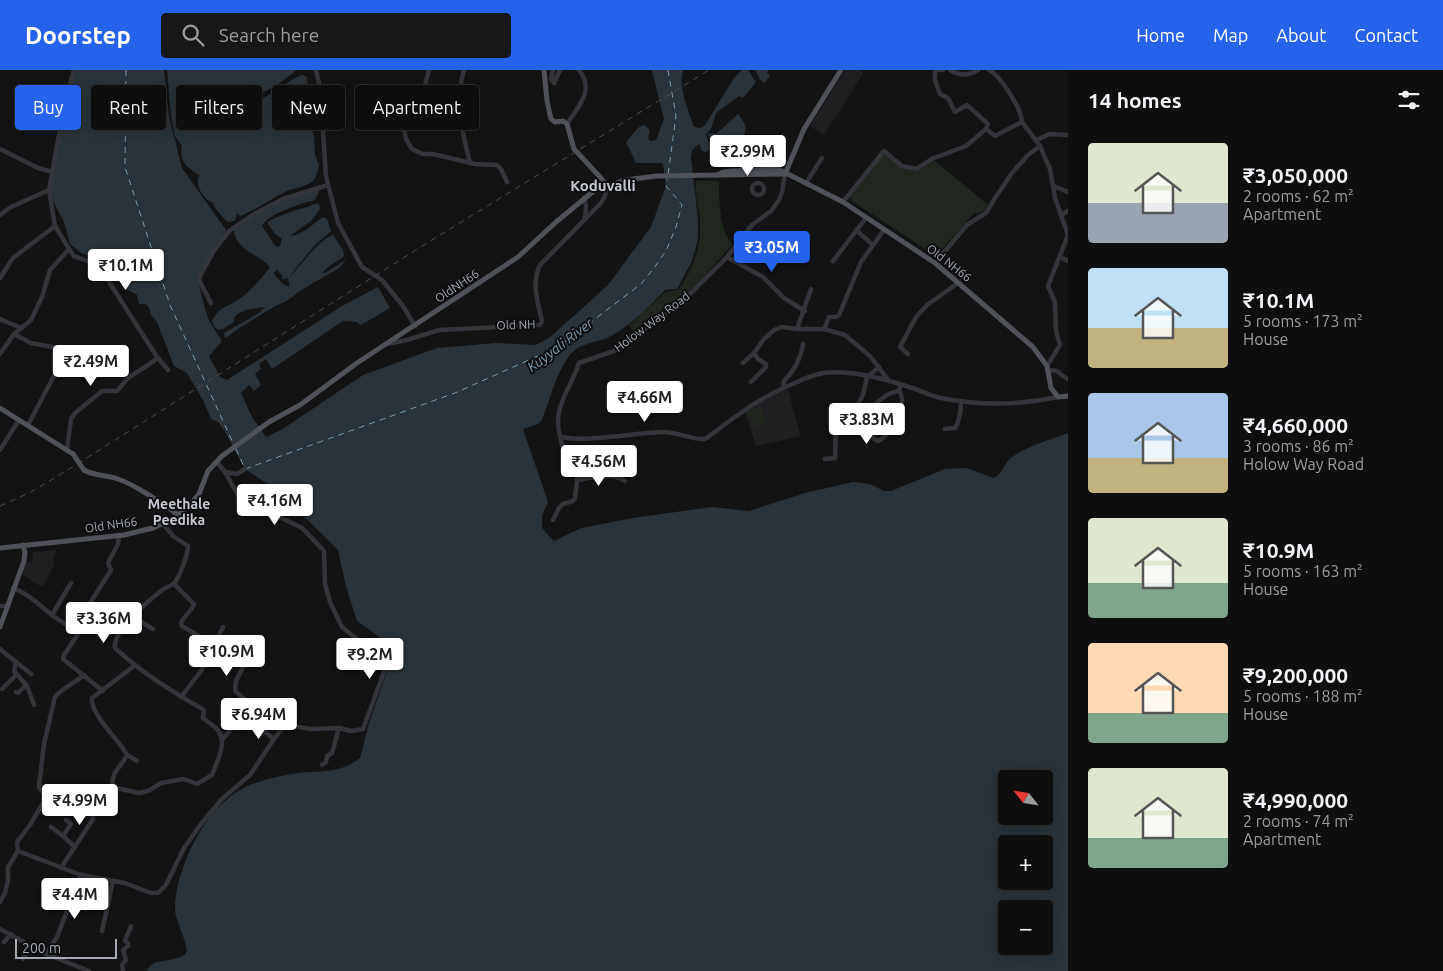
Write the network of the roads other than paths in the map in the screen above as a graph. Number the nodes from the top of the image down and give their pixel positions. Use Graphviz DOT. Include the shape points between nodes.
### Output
graph roads {
  1 [pos="74,70"];
  2 [pos="316,70"];
  3 [pos="429,70"];
  4 [pos="464,70"];
  5 [pos="544,70"];
  6 [pos="553,70"];
  7 [pos="560,70"];
  8 [pos="579,70"];
  9 [pos="841,70"];
  10 [pos="936,70"];
  11 [pos="946,70"];
  12 [pos="978,70"];
  13 [pos="989,70"];
  14 [pos="1022,122"];
  15 [pos="567,124"];
  16 [pos="986,129"];
  17 [pos="1068,135"];
  18 [pos="1037,140"];
  19 [pos="1040,146"];
  20 [pos="0,149"];
  21 [pos="822,158"];
  22 [pos="470,163"];
  23 [pos="52,172"];
  24 [pos="762,174"];
  25 [pos="785,174"];
  26 [pos="717,175"];
  27 [pos="657,176"];
  28 [pos="507,182"];
  29 [pos="761,183"];
  30 [pos="806,183"];
  31 [pos="328,184"];
  32 [pos="607,186"];
  33 [pos="1053,186"];
  34 [pos="49,190"];
  35 [pos="1068,192"];
  36 [pos="584,198"];
  37 [pos="842,202"];
  38 [pos="1068,211"];
  39 [pos="0,215"];
  40 [pos="1061,215"];
  41 [pos="866,218"];
  42 [pos="585,220"];
  43 [pos="55,226"];
  44 [pos="856,230"];
  45 [pos="884,230"];
  46 [pos="873,245"];
  47 [pos="69,249"];
  48 [pos="726,257"];
  49 [pos="1060,257"];
  50 [pos="833,261"];
  51 [pos="1068,261"];
  52 [pos="935,263"];
  53 [pos="0,278"];
  54 [pos="958,283"];
  55 [pos="811,289"];
  56 [pos="211,302"];
  57 [pos="805,311"];
  58 [pos="0,319"];
  59 [pos="415,326"];
  60 [pos="21,328"];
  61 [pos="797,329"];
  62 [pos="824,329"];
  63 [pos="14,334"];
  64 [pos="387,344"];
  65 [pos="803,344"];
  66 [pos="754,353"];
  67 [pos="0,354"];
  68 [pos="908,354"];
  69 [pos="157,357"];
  70 [pos="743,363"];
  71 [pos="879,367"];
  72 [pos="1047,369"];
  73 [pos="168,370"];
  74 [pos="867,377"];
  75 [pos="1068,379"];
  76 [pos="889,381"];
  77 [pos="751,382"];
  78 [pos="901,384"];
  79 [pos="783,387"];
  80 [pos="899,390"];
  81 [pos="1068,396"];
  82 [pos="1058,397"];
  83 [pos="961,401"];
  84 [pos="0,408"];
  85 [pos="19,420"];
  86 [pos="269,422"];
  87 [pos="28,425"];
  88 [pos="945,429"];
  89 [pos="560,436"];
  90 [pos="0,450"];
  91 [pos="67,450"];
  92 [pos="825,459"];
  93 [pos="217,462"];
  94 [pos="245,468"];
  95 [pos="225,472"];
  96 [pos="577,480"];
  97 [pos="625,481"];
  98 [pos="178,515"];
  99 [pos="554,520"];
  100 [pos="162,524"];
  101 [pos="119,535"];
  102 [pos="23,545"];
  103 [pos="0,548"];
  104 [pos="71,583"];
  105 [pos="174,584"];
  106 [pos="13,588"];
  107 [pos="0,606"];
  108 [pos="8,606"];
  109 [pos="52,615"];
  110 [pos="134,616"];
  111 [pos="0,627"];
  112 [pos="223,627"];
  113 [pos="153,629"];
  114 [pos="74,630"];
  115 [pos="215,644"];
  116 [pos="0,649"];
  117 [pos="16,662"];
  118 [pos="134,666"];
  119 [pos="17,674"];
  120 [pos="31,674"];
  121 [pos="84,675"];
  122 [pos="157,681"];
  123 [pos="26,685"];
  124 [pos="153,685"];
  125 [pos="2,689"];
  126 [pos="103,691"];
  127 [pos="16,692"];
  128 [pos="181,698"];
  129 [pos="34,705"];
  130 [pos="243,715"];
  131 [pos="338,728"];
  132 [pos="274,739"];
  133 [pos="222,740"];
  134 [pos="127,755"];
  135 [pos="137,761"];
  136 [pos="322,765"];
  137 [pos="112,787"];
  138 [pos="66,820"];
  139 [pos="51,827"];
  140 [pos="63,836"];
  141 [pos="75,847"];
  142 [pos="18,851"];
  143 [pos="61,868"];
  144 [pos="81,876"];
  145 [pos="113,881"];
  146 [pos="0,902"];
  147 [pos="131,926"];
  148 [pos="0,929"];
  149 [pos="102,930"];
  150 [pos="10,934"];
  151 [pos="4,942"];
  152 [pos="31,945"];
  153 [pos="46,954"];
  154 [pos="23,959"];
  155 [pos="89,971"];
  156 [pos="123,971"];
  1 -- 23 [label="street"];
  2 -- 31 [label="street"];
  3 -- 22 [label="street" via="404,130 406,139 412,149 423,154"];
  4 -- 22 [label="street" via="459,117"];
  5 -- 15 [label="main road" via="551,119"];
  6 -- 7 [label="street" via="550,79 554,83"];
  8 -- 15 [label="street" via="587,91"];
  9 -- 25 [label="main road" via="804,129"];
  10 -- 11 [label="street"];
  10 -- 16 [label="street" via="935,80 940,94 948,98 955,112 970,106 988,124"];
  11 -- 12 [label="street" via="965,75"];
  13 -- 14 [label="street" via="1012,97"];
  14 -- 16 [label="street" via="995,136"];
  14 -- 18 [label="street"];
  15 -- 32 [label="main road" via="574,149"];
  16 -- 37 [label="street" via="966,146 916,169 902,166 884,151"];
  17 -- 18 [label="street" via="1050,134"];
  18 -- 19 [label="street"];
  19 -- 33 [label="street"];
  19 -- 52 [label="street" via="1012,173 986,213 967,225"];
  20 -- 23 [label="street"];
  21 -- 30 [label="street"];
  22 -- 28 [label="street" via="497,165"];
  23 -- 34 [label="street"];
  24 -- 25 [label="main road, Old NH66"];
  24 -- 26 [label="main road, Old NH66"];
  24 -- 29 [label="street"];
  25 -- 26 [label="main road, Old NH66" via="778,169 763,169"];
  25 -- 30 [label="main road, Old NH66"];
  25 -- 48 [label="street, Holow Way Road" via="779,200 771,211 752,225"];
  26 -- 27 [label="main road, Old NH66"];
  27 -- 32 [label="main road, OldNH66"];
  30 -- 37 [label="main road, Old NH66"];
  31 -- 56 [label="street" via="283,198 229,231 215,249 199,280"];
  31 -- 59 [label="street" via="338,223 362,268 382,280"];
  32 -- 36 [label="main road, OldNH66"];
  32 -- 42 [label="street, Old NH" via="601,203"];
  33 -- 35 [label="street"];
  33 -- 40 [label="street"];
  34 -- 39 [label="street"];
  34 -- 43 [label="street"];
  36 -- 42 [label="street"];
  36 -- 59 [label="main road, OldNH66" via="518,257"];
  37 -- 41 [label="main road, Old NH66"];
  38 -- 40 [label="street"];
  40 -- 49 [label="street" via="1068,234"];
  41 -- 44 [label="street"];
  41 -- 45 [label="main road, Old NH66"];
  42 -- 64 [label="street, Old NH" via="536,272 540,325 439,330"];
  43 -- 47 [label="street"];
  43 -- 53 [label="street" via="13,258"];
  44 -- 46 [label="street"];
  44 -- 50 [label="street"];
  45 -- 46 [label="street"];
  45 -- 52 [label="main road, Old NH66"];
  46 -- 62 [label="street" via="854,276 841,312 836,317 829,317"];
  47 -- 60 [label="street" via="52,267 34,315"];
  47 -- 69 [label="street" via="74,256 102,271"];
  48 -- 57 [label="street" via="763,277 784,298"];
  48 -- 89 [label="street, Holow Way Road" via="692,292 657,321 614,351 580,363 565,391 558,415"];
  49 -- 51 [label="street"];
  49 -- 72 [label="street" via="1048,286 1054,302 1060,345"];
  52 -- 54 [label="main road, Old NH66"];
  54 -- 68 [label="street" via="916,317 900,347"];
  54 -- 72 [label="main road, Old NH66" via="1033,348"];
  55 -- 57 [label="street"];
  57 -- 61 [label="street"];
  58 -- 60 [label="street"];
  59 -- 64 [label="main road, OldNH66"];
  60 -- 63 [label="street"];
  61 -- 62 [label="street"];
  61 -- 66 [label="street" via="782,327 774,330"];
  62 -- 71 [label="street" via="845,335"];
  63 -- 67 [label="street"];
  63 -- 87 [label="street" via="31,343 52,347 65,356"];
  64 -- 86 [label="main road, OldNH66" via="300,405"];
  65 -- 79 [label="street"];
  66 -- 70 [label="street"];
  66 -- 77 [label="street" via="766,367"];
  69 -- 73 [label="street"];
  69 -- 91 [label="street" via="128,378 117,391 102,391 75,413 71,419"];
  71 -- 74 [label="street"];
  71 -- 76 [label="street"];
  72 -- 75 [label="street" via="1057,370"];
  72 -- 82 [label="main road, Old NH66" via="1052,392"];
  74 -- 76 [label="street"];
  74 -- 79 [label="street" via="823,374"];
  74 -- 92 [label="street" via="863,395 848,424 836,424 836,458"];
  76 -- 78 [label="street"];
  78 -- 80 [label="street"];
  78 -- 83 [label="street" via="940,398"];
  79 -- 89 [label="street" via="738,413 705,439 663,432 570,439"];
  80 -- 80 [label="street" via="878,401 866,420 864,433 878,441 882,439 902,406"];
  81 -- 82 [label="main road"];
  82 -- 83 [label="street" via="1006,404"];
  83 -- 88 [label="street" via="957,425 953,429"];
  84 -- 85 [label="main road"];
  85 -- 87 [label="main road"];
  85 -- 90 [label="street"];
  86 -- 93 [label="main road, Old NH66"];
  87 -- 91 [label="main road"];
  89 -- 96 [label="street, Holow Way Road"];
  91 -- 98 [label="main road, bridge" via="88,473 120,480"];
  93 -- 95 [label="street"];
  93 -- 98 [label="main road, Old NH66" via="208,471 199,494"];
  94 -- 95 [label="street" via="237,474"];
  95 -- 131 [label="street" via="239,497 302,528 324,551 325,584 342,627 364,645 386,654 388,661 366,727 351,732"];
  96 -- 97 [label="street" via="603,477"];
  96 -- 99 [label="street" via="575,498 559,508"];
  98 -- 100 [label="main road, Old NH66"];
  100 -- 101 [label="main road, Old NH66"];
  100 -- 105 [label="street" via="188,546"];
  101 -- 102 [label="main road, Old NH66"];
  101 -- 114 [label="street" via="108,563 111,570"];
  102 -- 103 [label="main road, Old NH66"];
  102 -- 106 [label="main road" via="24,561"];
  104 -- 109 [label="street"];
  105 -- 110 [label="street" via="164,588"];
  105 -- 115 [label="street" via="194,604 183,618 182,626"];
  106 -- 108 [label="main road"];
  106 -- 109 [label="street"];
  107 -- 108 [label="street"];
  108 -- 111 [label="main road"];
  109 -- 114 [label="street"];
  110 -- 113 [label="street"];
  110 -- 118 [label="street" via="128,620 114,645"];
  112 -- 115 [label="street"];
  114 -- 121 [label="street" via="78,634 63,659"];
  115 -- 128 [label="street"];
  115 -- 130 [label="street" via="245,664 234,687 248,702"];
  116 -- 117 [label="street"];
  117 -- 119 [label="street"];
  117 -- 120 [label="street"];
  118 -- 122 [label="street"];
  118 -- 126 [label="street"];
  119 -- 123 [label="street"];
  119 -- 125 [label="street"];
  121 -- 126 [label="street"];
  121 -- 142 [label="street" via="55,697 44,744 39,786 46,798 17,842"];
  122 -- 124 [label="street"];
  122 -- 128 [label="street"];
  123 -- 127 [label="street"];
  123 -- 129 [label="street"];
  126 -- 134 [label="street" via="92,698 94,709"];
  128 -- 133 [label="street" via="204,710 203,718 217,728"];
  130 -- 132 [label="street"];
  130 -- 133 [label="street"];
  131 -- 132 [label="street" via="311,729 285,725"];
  131 -- 136 [label="street" via="332,753"];
  132 -- 145 [label="street" via="250,775 222,799 201,824 184,848 166,885 158,893"];
  133 -- 137 [label="street" via="212,775 197,784 184,779 161,783 139,794"];
  134 -- 135 [label="street"];
  134 -- 137 [label="street" via="114,771"];
  137 -- 141 [label="street" via="92,804 93,819"];
  138 -- 140 [label="street" via="70,824"];
  139 -- 140 [label="street"];
  140 -- 141 [label="street"];
  141 -- 143 [label="street"];
  142 -- 143 [label="street"];
  142 -- 146 [label="street" via="8,867 6,893"];
  143 -- 144 [label="street"];
  144 -- 145 [label="street"];
  144 -- 153 [label="street" via="57,937"];
  145 -- 149 [label="street"];
  147 -- 156 [label="street" via="125,938 128,946 123,952 126,960 122,965"];
  148 -- 150 [label="street"];
  150 -- 151 [label="street"];
  150 -- 152 [label="street"];
  152 -- 153 [label="street"];
  152 -- 154 [label="street"];
  153 -- 155 [label="street"];
}
